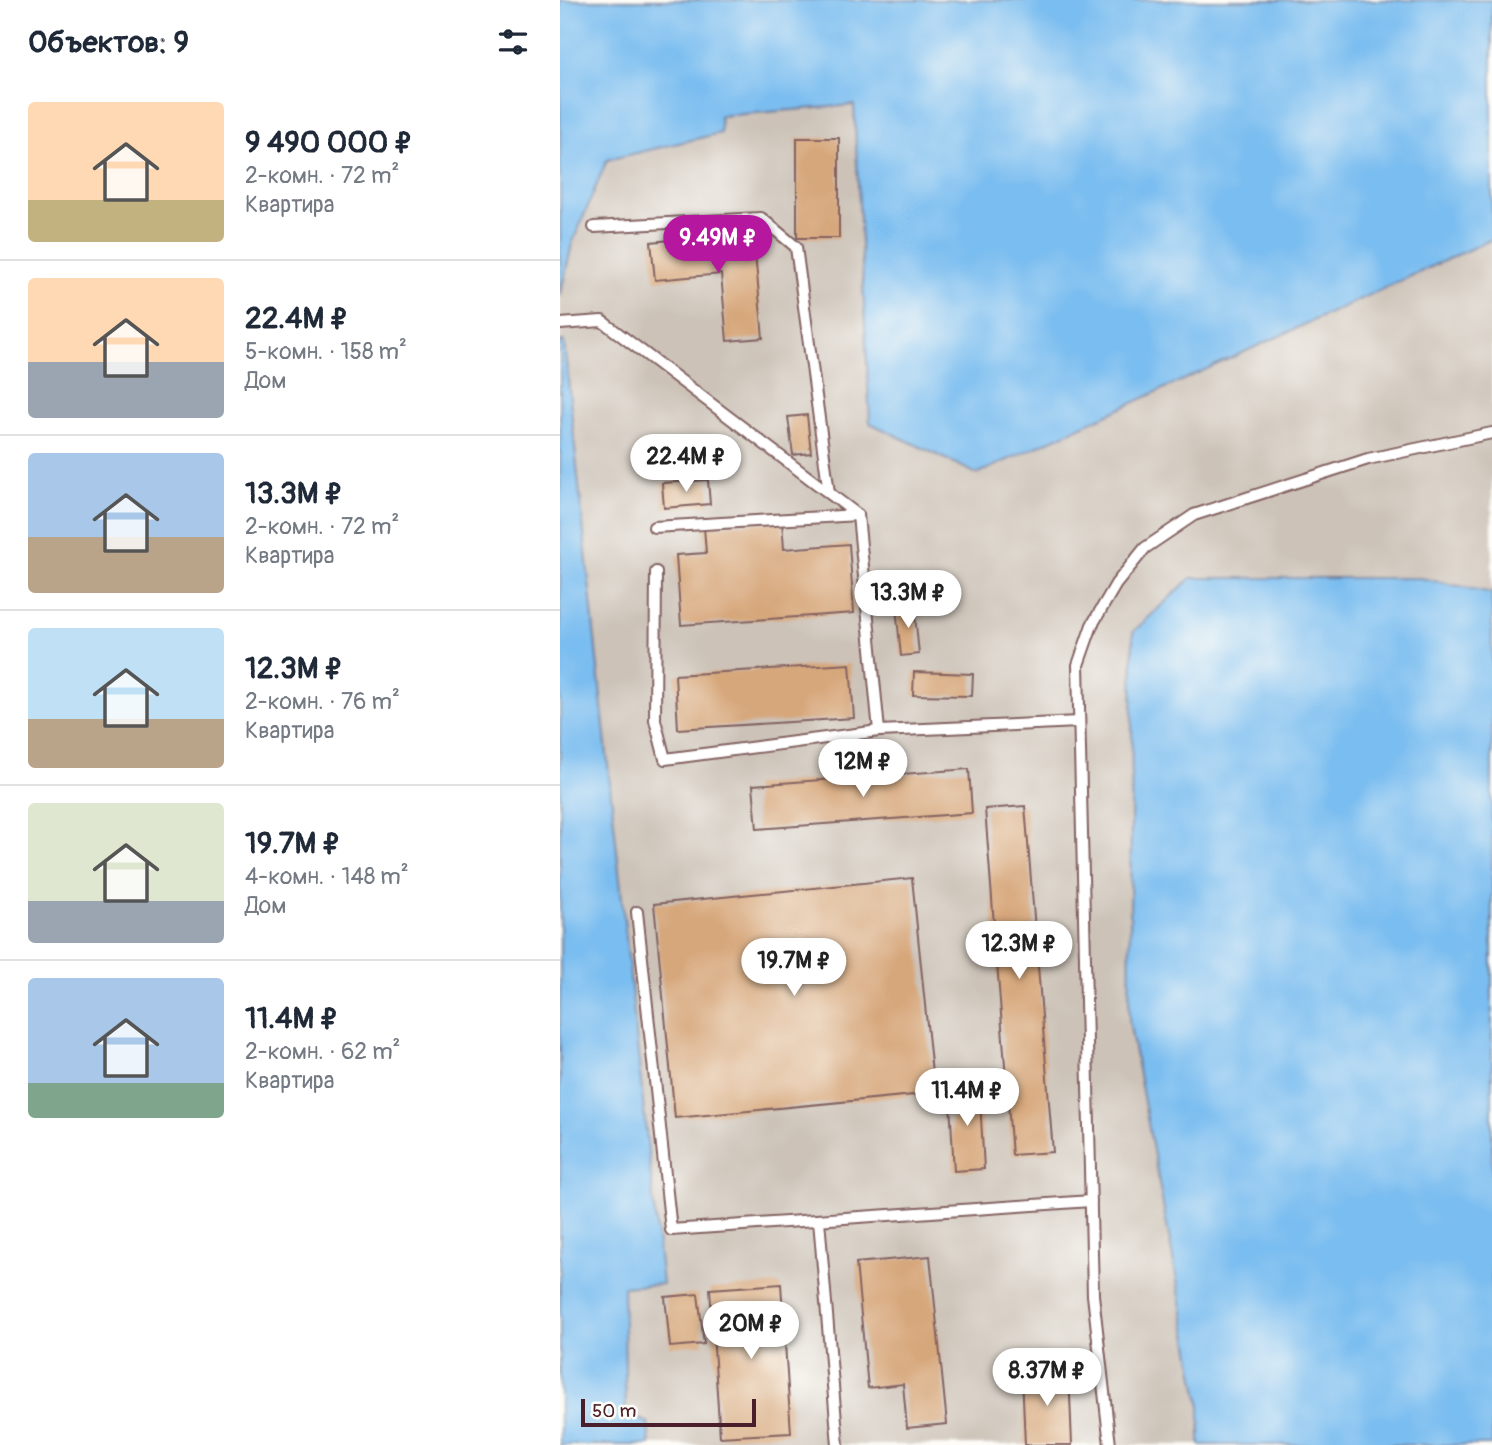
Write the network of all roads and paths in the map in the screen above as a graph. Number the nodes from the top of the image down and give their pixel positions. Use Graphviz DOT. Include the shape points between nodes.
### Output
graph roads {
  1 [pos="594,228"];
  2 [pos="560,324"];
  3 [pos="1492,433"];
  4 [pos="829,493"];
  5 [pos="858,514"];
  6 [pos="654,527"];
  7 [pos="656,572"];
  8 [pos="1079,722"];
  9 [pos="879,732"];
  10 [pos="637,912"];
  11 [pos="1091,1201"];
  12 [pos="819,1220"];
  13 [pos="838,1445"];
  14 [pos="1110,1445"];
  1 -- 4 [label="lane" via="761,218 796,247"];
  2 -- 4 [label="lane" via="602,321"];
  3 -- 8 [label="lane" via="1368,459 1194,514 1145,548 1092,625 1078,665"];
  4 -- 5 [label="lane"];
  5 -- 6 [label="lane"];
  5 -- 9 [label="lane"];
  7 -- 9 [label="lane" via="655,720 665,759"];
  8 -- 9 [label="lane"];
  8 -- 11 [label="lane"];
  10 -- 12 [label="lane" via="671,1230"];
  11 -- 12 [label="lane"];
  11 -- 14 [label="lane" via="1093,1295"];
  12 -- 13 [label="lane"];
}
